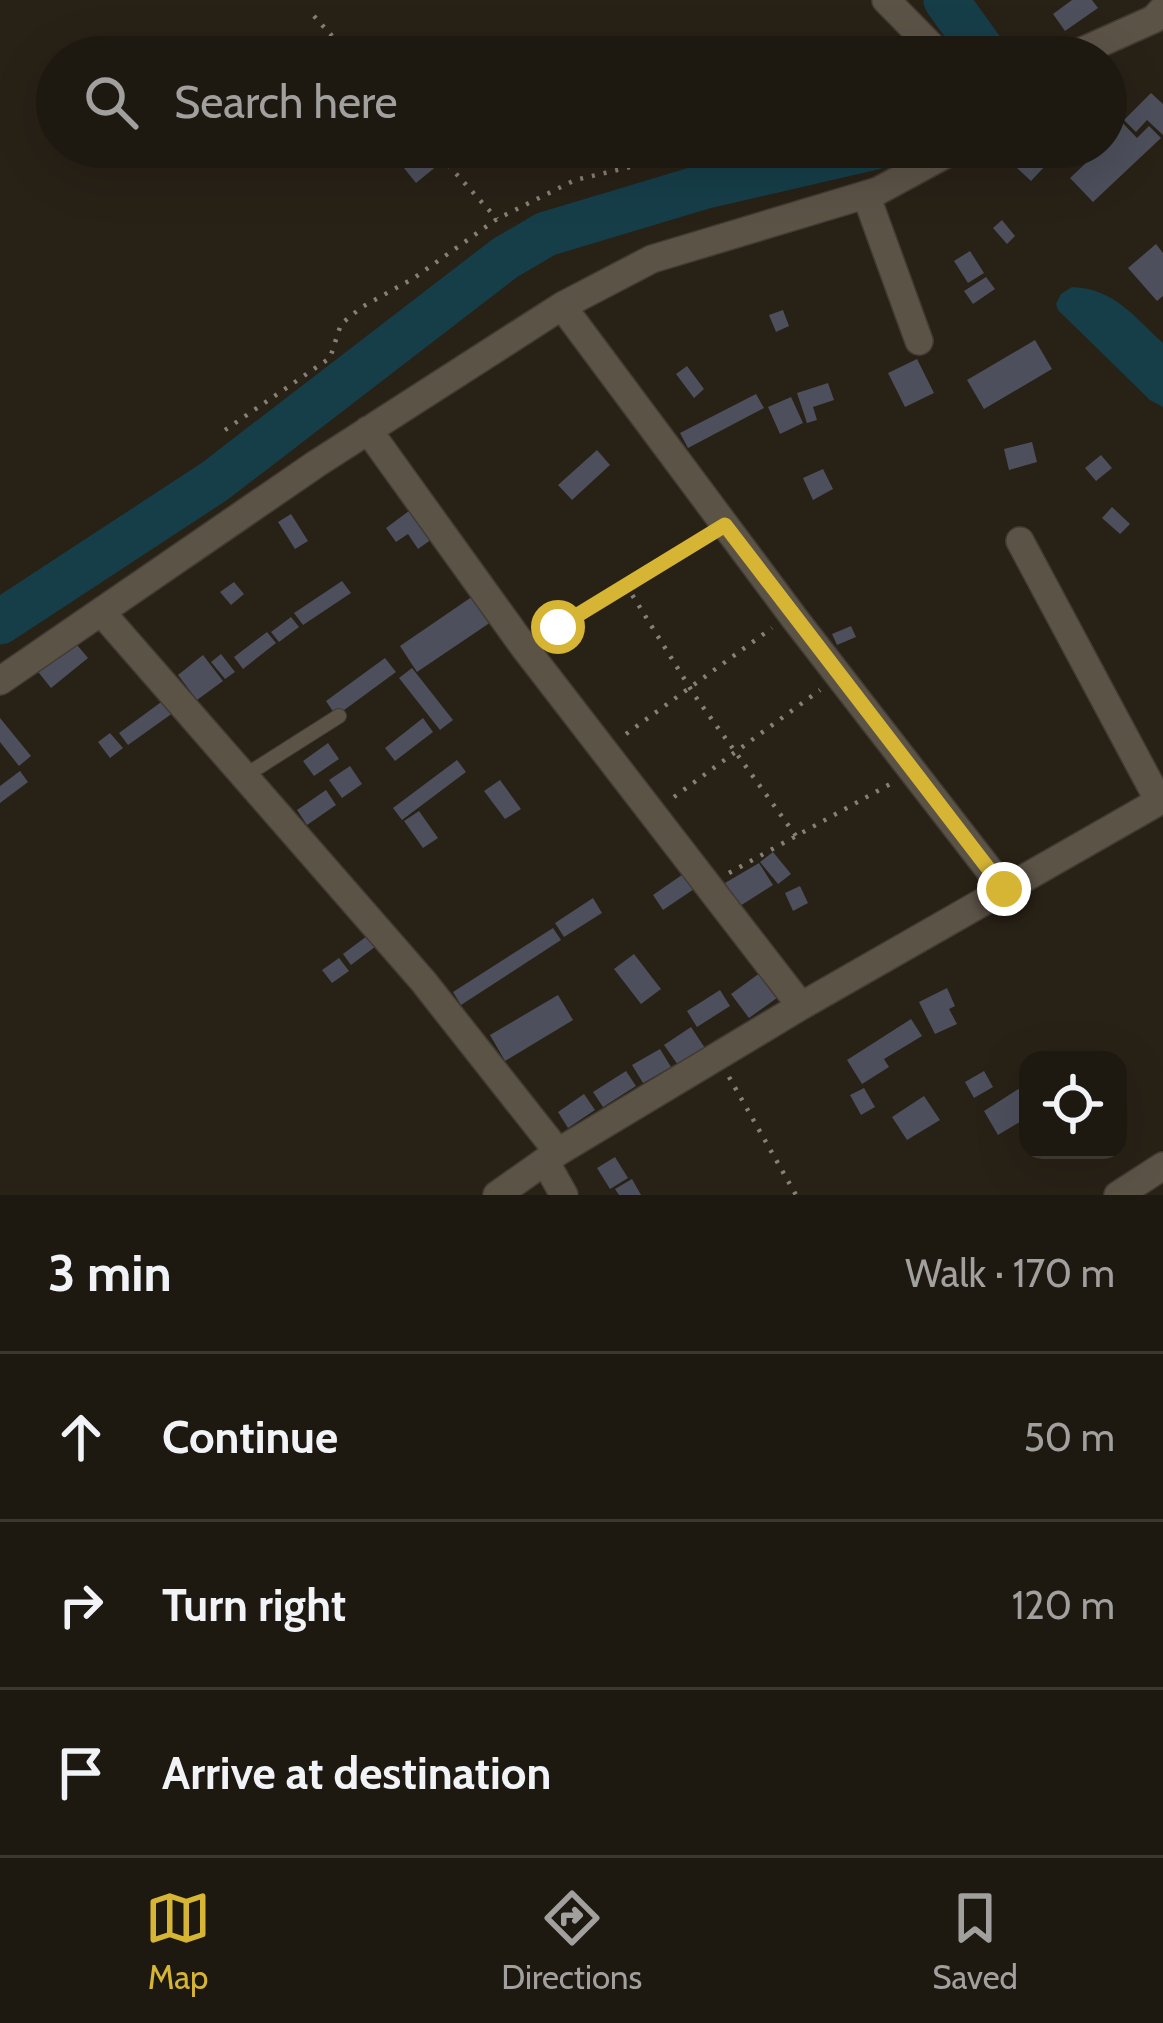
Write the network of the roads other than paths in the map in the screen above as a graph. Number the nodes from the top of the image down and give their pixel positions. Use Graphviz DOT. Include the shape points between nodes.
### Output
graph roads {
  1 [pos="886,0"];
  2 [pos="1154,14"];
  3 [pos="921,36"];
  4 [pos="1111,36"];
  5 [pos="920,168"];
  6 [pos="866,195"];
  7 [pos="562,307"];
  8 [pos="919,341"];
  9 [pos="368,430"];
  10 [pos="1020,542"];
  11 [pos="102,613"];
  12 [pos="0,681"];
  13 [pos="339,716"];
  14 [pos="246,776"];
  15 [pos="1161,800"];
  16 [pos="1004,889"];
  17 [pos="801,1006"];
  18 [pos="551,1156"];
  19 [pos="1163,1166"];
  20 [pos="496,1195"];
  21 [pos="564,1195"];
  22 [pos="1118,1195"];
  1 -- 3 [label="street"];
  2 -- 4 [label="street"];
  5 -- 6 [label="street"];
  6 -- 7 [label="street" via="652,259"];
  6 -- 8 [label="street"];
  7 -- 9 [label="street"];
  7 -- 16 [label="street"];
  9 -- 11 [label="street"];
  9 -- 17 [label="street"];
  10 -- 15 [label="street"];
  11 -- 12 [label="street"];
  11 -- 14 [label="street"];
  13 -- 14 [label="lane"];
  14 -- 18 [label="street" via="423,981"];
  15 -- 16 [label="street"];
  16 -- 17 [label="street"];
  17 -- 18 [label="street"];
  18 -- 20 [label="street"];
  18 -- 21 [label="street"];
  19 -- 22 [label="street"];
}
